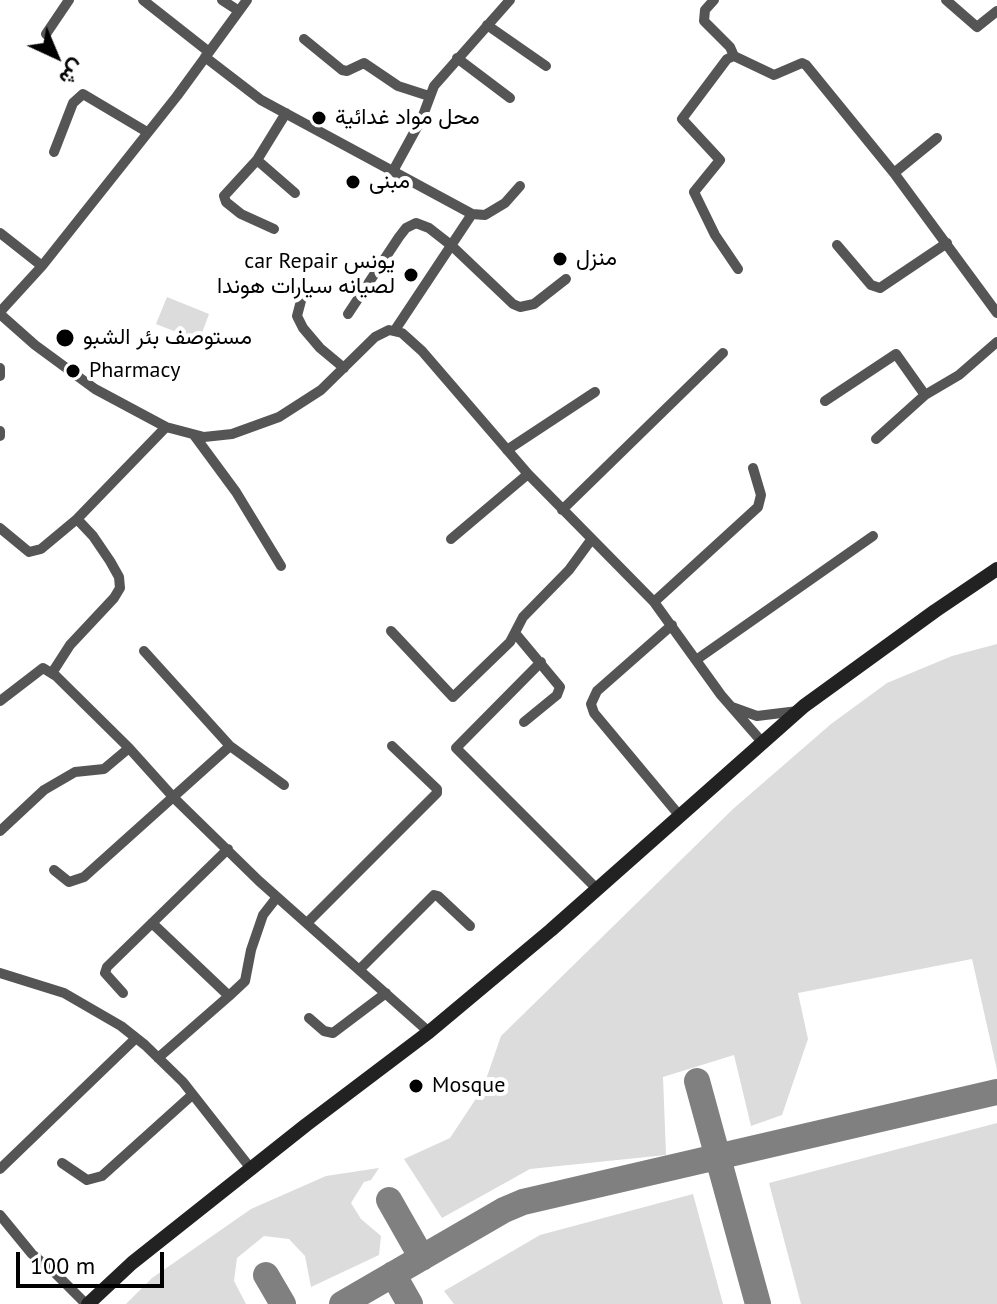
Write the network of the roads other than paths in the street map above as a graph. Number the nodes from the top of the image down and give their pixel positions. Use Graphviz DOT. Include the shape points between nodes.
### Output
graph roads {
  1 [pos="69,0"];
  2 [pos="143,0"];
  3 [pos="222,0"];
  4 [pos="247,0"];
  5 [pos="510,0"];
  6 [pos="714,0"];
  7 [pos="946,0"];
  8 [pos="239,11"];
  9 [pos="997,11"];
  10 [pos="487,25"];
  11 [pos="46,34"];
  12 [pos="304,39"];
  13 [pos="207,55"];
  14 [pos="734,56"];
  15 [pos="457,58"];
  16 [pos="546,66"];
  17 [pos="429,96"];
  18 [pos="510,98"];
  19 [pos="286,113"];
  20 [pos="147,132"];
  21 [pos="937,138"];
  22 [pos="54,152"];
  23 [pos="257,160"];
  24 [pos="393,171"];
  25 [pos="894,173"];
  26 [pos="520,186"];
  27 [pos="295,193"];
  28 [pos="472,214"];
  29 [pos="274,229"];
  30 [pos="0,233"];
  31 [pos="947,243"];
  32 [pos="837,245"];
  33 [pos="452,246"];
  34 [pos="42,266"];
  35 [pos="738,269"];
  36 [pos="566,279"];
  37 [pos="302,297"];
  38 [pos="997,313"];
  39 [pos="348,314"];
  40 [pos="1,318"];
  41 [pos="395,330"];
  42 [pos="997,342"];
  43 [pos="723,353"];
  44 [pos="0,368"];
  45 [pos="344,368"];
  46 [pos="0,376"];
  47 [pos="595,392"];
  48 [pos="925,395"];
  49 [pos="825,401"];
  50 [pos="166,427"];
  51 [pos="194,435"];
  52 [pos="876,439"];
  53 [pos="507,450"];
  54 [pos="753,468"];
  55 [pos="528,474"];
  56 [pos="562,510"];
  57 [pos="77,519"];
  58 [pos="0,528"];
  59 [pos="873,536"];
  60 [pos="451,539"];
  61 [pos="591,540"];
  62 [pos="281,566"];
  63 [pos="997,569"];
  64 [pos="654,602"];
  65 [pos="672,625"];
  66 [pos="391,631"];
  67 [pos="515,633"];
  68 [pos="144,651"];
  69 [pos="696,660"];
  70 [pos="541,662"];
  71 [pos="52,673"];
  72 [pos="0,701"];
  73 [pos="730,706"];
  74 [pos="798,711"];
  75 [pos="524,722"];
  76 [pos="762,742"];
  77 [pos="230,746"];
  78 [pos="392,746"];
  79 [pos="129,748"];
  80 [pos="284,785"];
  81 [pos="174,798"];
  82 [pos="679,815"];
  83 [pos="0,831"];
  84 [pos="228,849"];
  85 [pos="54,870"];
  86 [pos="597,889"];
  87 [pos="277,897"];
  88 [pos="308,922"];
  89 [pos="152,923"];
  90 [pos="470,926"];
  91 [pos="360,969"];
  92 [pos="0,973"];
  93 [pos="123,993"];
  94 [pos="386,993"];
  95 [pos="229,996"];
  96 [pos="309,1018"];
  97 [pos="429,1032"];
  98 [pos="136,1038"];
  99 [pos="158,1058"];
  100 [pos="192,1095"];
  101 [pos="62,1163"];
  102 [pos="0,1169"];
  103 [pos="252,1170"];
  104 [pos="0,1215"];
  105 [pos="87,1304"];
  1 -- 11 [label="street"];
  2 -- 13 [label="street"];
  3 -- 8 [label="street"];
  4 -- 8 [label="street"];
  5 -- 10 [label="street"];
  6 -- 14 [label="street" via="704,21"];
  7 -- 9 [label="street" via="977,27"];
  8 -- 13 [label="street"];
  10 -- 15 [label="street"];
  10 -- 16 [label="street"];
  12 -- 17 [label="street" via="342,70 364,63 398,86"];
  13 -- 19 [label="street" via="261,100"];
  13 -- 20 [label="street"];
  14 -- 25 [label="street" via="774,75 806,65"];
  14 -- 35 [label="street" via="682,119 720,160 694,192"];
  15 -- 17 [label="street"];
  15 -- 18 [label="street"];
  17 -- 24 [label="street"];
  19 -- 23 [label="street"];
  19 -- 24 [label="street"];
  20 -- 22 [label="street" via="83,94 73,103"];
  20 -- 34 [label="street"];
  21 -- 25 [label="street"];
  23 -- 27 [label="street"];
  23 -- 29 [label="street" via="225,199 250,219"];
  24 -- 28 [label="street"];
  25 -- 31 [label="street"];
  26 -- 28 [label="street" via="485,215"];
  28 -- 33 [label="street"];
  30 -- 34 [label="street"];
  31 -- 32 [label="street" via="880,288 871,285"];
  31 -- 38 [label="street"];
  33 -- 36 [label="street" via="520,307 534,304"];
  33 -- 39 [label="street" via="422,225 406,228"];
  33 -- 41 [label="street"];
  34 -- 40 [label="street"];
  37 -- 45 [label="street" via="297,316 303,328"];
  40 -- 50 [label="street" via="95,389"];
  41 -- 45 [label="street" via="375,337"];
  41 -- 53 [label="street" via="422,351"];
  42 -- 48 [label="street" via="959,375"];
  43 -- 56 [label="street"];
  44 -- 46 [label="street"];
  45 -- 51 [label="street" via="311,397 266,423 222,437"];
  47 -- 53 [label="street"];
  48 -- 49 [label="street" via="896,354"];
  48 -- 52 [label="street"];
  50 -- 51 [label="street"];
  50 -- 57 [label="street"];
  51 -- 62 [label="street"];
  53 -- 55 [label="street"];
  54 -- 64 [label="street" via="761,495 758,507"];
  55 -- 56 [label="street"];
  55 -- 60 [label="street"];
  56 -- 61 [label="street"];
  57 -- 58 [label="street" via="35,552"];
  57 -- 71 [label="street" via="110,561 120,588"];
  59 -- 69 [label="street"];
  61 -- 64 [label="street"];
  61 -- 67 [label="street"];
  63 -- 74 [label="main road"];
  64 -- 65 [label="street"];
  65 -- 69 [label="street"];
  65 -- 82 [label="street" via="597,691 591,704"];
  66 -- 67 [label="street" via="453,697"];
  67 -- 70 [label="street"];
  68 -- 77 [label="street"];
  69 -- 73 [label="street"];
  70 -- 75 [label="street" via="559,692"];
  70 -- 86 [label="street" via="456,748"];
  71 -- 72 [label="street" via="39,670"];
  71 -- 79 [label="street"];
  73 -- 74 [label="street" via="757,716"];
  73 -- 76 [label="street"];
  74 -- 76 [label="main road"];
  76 -- 82 [label="main road"];
  77 -- 80 [label="street"];
  77 -- 81 [label="street"];
  78 -- 88 [label="street" via="437,793"];
  79 -- 81 [label="street"];
  79 -- 83 [label="street" via="104,769 75,772 44,790"];
  81 -- 84 [label="street"];
  81 -- 85 [label="street" via="78,881 69,882"];
  82 -- 86 [label="main road"];
  84 -- 87 [label="street"];
  84 -- 89 [label="street"];
  86 -- 97 [label="main road"];
  87 -- 88 [label="street"];
  87 -- 95 [label="street" via="263,915 245,981"];
  88 -- 91 [label="street"];
  89 -- 93 [label="street" via="105,972"];
  89 -- 95 [label="street"];
  90 -- 91 [label="street" via="434,895"];
  91 -- 94 [label="street"];
  92 -- 98 [label="street" via="64,993"];
  94 -- 96 [label="street" via="333,1033"];
  94 -- 97 [label="street"];
  95 -- 99 [label="street"];
  97 -- 103 [label="main road"];
  98 -- 99 [label="street"];
  98 -- 102 [label="street"];
  99 -- 100 [label="street"];
  100 -- 101 [label="street" via="102,1176 87,1180"];
  100 -- 103 [label="street"];
  103 -- 105 [label="main road"];
  104 -- 105 [label="street" via="32,1254"];
}
